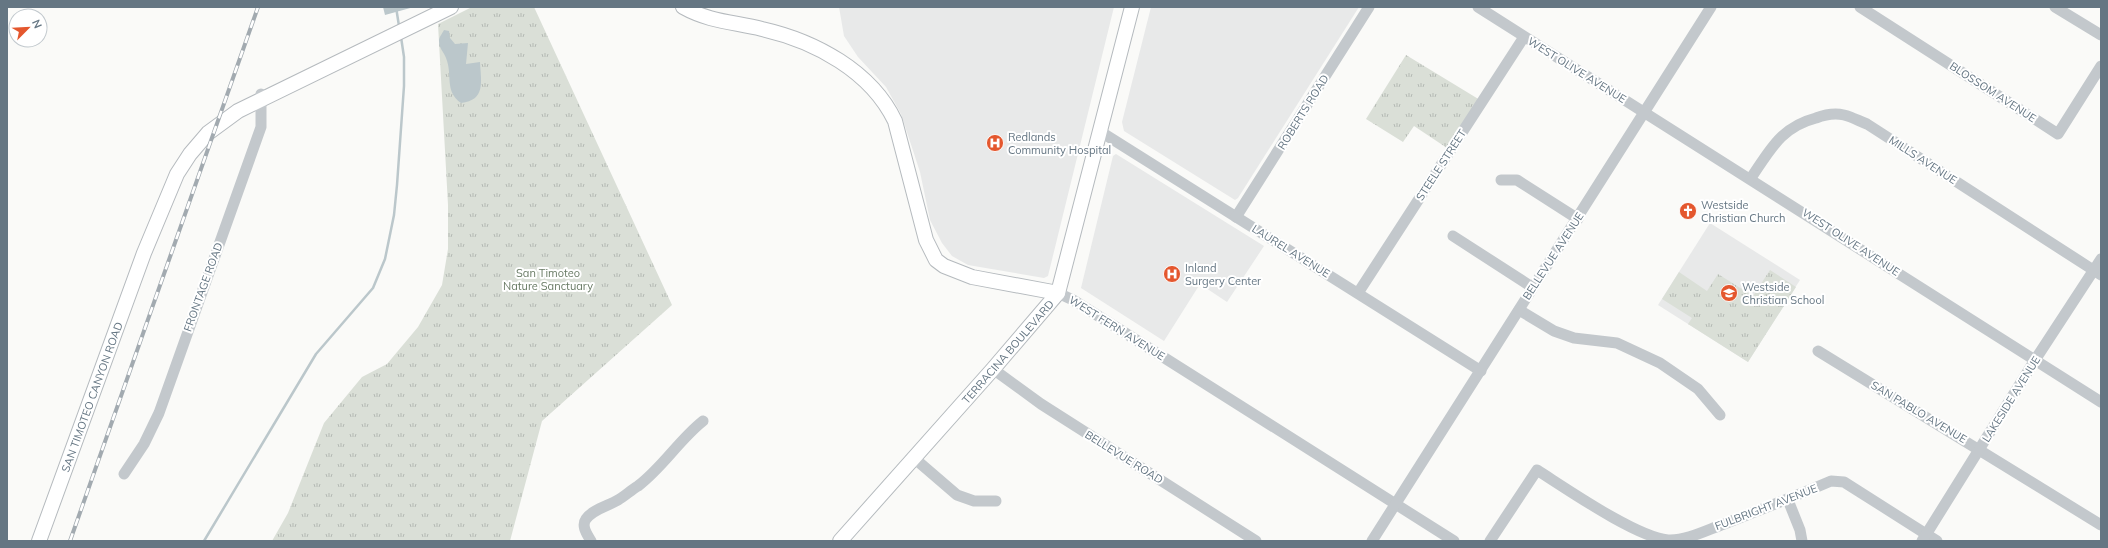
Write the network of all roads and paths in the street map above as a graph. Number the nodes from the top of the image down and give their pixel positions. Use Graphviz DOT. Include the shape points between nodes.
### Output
graph roads {
  1 [pos="451,7"];
  2 [pos="684,7"];
  3 [pos="1132,7"];
  4 [pos="1369,7"];
  5 [pos="1478,7"];
  6 [pos="1711,7"];
  7 [pos="1860,7"];
  8 [pos="2056,7"];
  9 [pos="2101,36"];
  10 [pos="1524,37"];
  11 [pos="2101,66"];
  12 [pos="261,97"];
  13 [pos="1645,112"];
  14 [pos="1101,132"];
  15 [pos="1751,178"];
  16 [pos="1501,180"];
  17 [pos="1236,217"];
  18 [pos="1578,219"];
  19 [pos="1453,236"];
  20 [pos="2101,258"];
  21 [pos="2097,272"];
  22 [pos="1532,287"];
  23 [pos="1058,293"];
  24 [pos="1358,293"];
  25 [pos="1519,310"];
  26 [pos="1818,351"];
  27 [pos="2035,360"];
  28 [pos="993,369"];
  29 [pos="1481,371"];
  30 [pos="2101,402"];
  31 [pos="1720,415"];
  32 [pos="703,421"];
  33 [pos="1980,449"];
  34 [pos="914,458"];
  35 [pos="124,474"];
  36 [pos="1788,500"];
  37 [pos="996,501"];
  38 [pos="1395,504"];
  39 [pos="2101,524"];
  40 [pos="1704,536"];
  41 [pos="1924,538"];
  42 [pos="39,541"];
  43 [pos="591,541"];
  44 [pos="840,541"];
  45 [pos="1256,541"];
  46 [pos="1372,541"];
  47 [pos="1454,541"];
  48 [pos="1490,541"];
  49 [pos="1802,541"];
  50 [pos="1937,541"];
  1 -- 12 [label="main road, SAN TIMOTEO CANYON ROAD"];
  2 -- 23 [label="main road, WEST FERN AVENUE" via="710,19 787,35 833,57 869,83 888,106 895,121 926,240 936,260 950,269 972,277"];
  3 -- 14 [label="main road, TERRACINA BOULEVARD"];
  4 -- 17 [label="street, ROBERTS ROAD"];
  5 -- 10 [label="street, WEST OLIVE AVENUE"];
  6 -- 13 [label="street, BELLEVUE AVENUE"];
  7 -- 11 [label="street, BLOSSOM AVENUE" via="2058,134"];
  8 -- 9 [label="street"];
  10 -- 13 [label="street, WEST OLIVE AVENUE"];
  10 -- 24 [label="street, STEELE STREET"];
  12 -- 35 [label="street, FRONTAGE ROAD" via="261,127 158,413 144,444"];
  12 -- 42 [label="main road, SAN TIMOTEO CANYON ROAD" via="215,128 190,154 178,174 144,253"];
  13 -- 15 [label="street, WEST OLIVE AVENUE"];
  13 -- 18 [label="street, BELLEVUE AVENUE"];
  14 -- 17 [label="street, LAUREL AVENUE"];
  14 -- 23 [label="main road, TERRACINA BOULEVARD"];
  15 -- 21 [label="street, MILLS AVENUE" via="1774,144 1792,128 1820,116 1843,115 1867,124"];
  15 -- 27 [label="street, WEST OLIVE AVENUE"];
  16 -- 18 [label="street" via="1517,180"];
  17 -- 24 [label="street, LAUREL AVENUE"];
  18 -- 22 [label="street, BELLEVUE AVENUE"];
  19 -- 22 [label="street"];
  20 -- 21 [label="street, LAKESIDE AVENUE"];
  21 -- 27 [label="street, LAKESIDE AVENUE"];
  22 -- 25 [label="street, BELLEVUE AVENUE"];
  23 -- 28 [label="main road, TERRACINA BOULEVARD"];
  23 -- 38 [label="street, WEST FERN AVENUE" via="1073,300"];
  24 -- 29 [label="street, LAUREL AVENUE"];
  25 -- 29 [label="street, BELLEVUE AVENUE"];
  25 -- 31 [label="street" via="1554,331 1574,338 1617,343 1660,362 1698,389"];
  26 -- 33 [label="street, SAN PABLO AVENUE"];
  27 -- 30 [label="street, WEST OLIVE AVENUE"];
  27 -- 33 [label="street, LAKESIDE AVENUE"];
  28 -- 34 [label="main road, TERRACINA BOULEVARD"];
  28 -- 45 [label="street, BELLEVUE ROAD" via="1041,404"];
  29 -- 38 [label="street, BELLEVUE AVENUE"];
  32 -- 43 [label="street" via="687,433 664,462 640,484 593,512 586,519 584,528"];
  33 -- 39 [label="street, SAN PABLO AVENUE"];
  33 -- 41 [label="street, LAKESIDE AVENUE"];
  34 -- 37 [label="street" via="957,495 974,501"];
  34 -- 44 [label="main road, TERRACINA BOULEVARD"];
  36 -- 40 [label="street, FULBRIGHT AVENUE"];
  36 -- 41 [label="street, FULBRIGHT AVENUE" via="1832,481 1844,482"];
  36 -- 49 [label="street"];
  38 -- 46 [label="street"];
  38 -- 47 [label="street, WEST FERN AVENUE"];
  40 -- 48 [label="street, FULBRIGHT AVENUE" via="1678,540 1655,538 1537,470"];
  41 -- 50 [label="street, FULBRIGHT AVENUE"];
}
